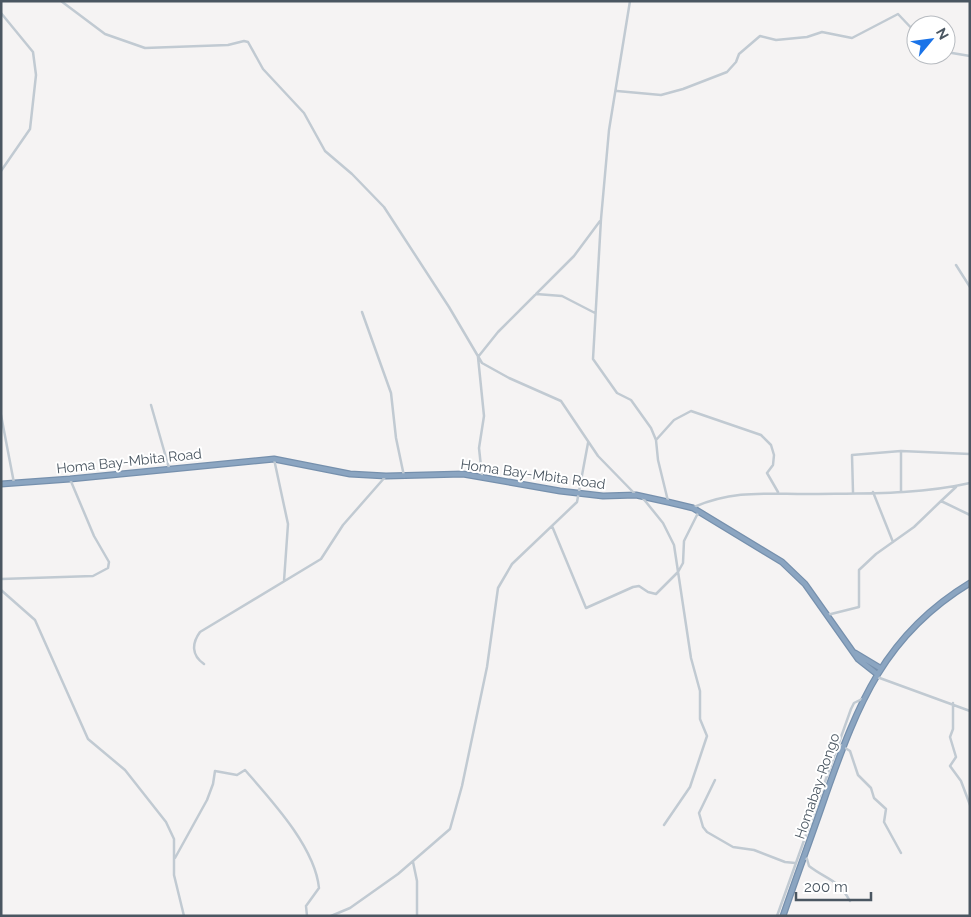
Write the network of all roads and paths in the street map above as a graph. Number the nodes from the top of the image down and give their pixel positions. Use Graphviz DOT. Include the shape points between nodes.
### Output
graph roads {
  1 [pos="61,1"];
  2 [pos="630,1"];
  3 [pos="1,13"];
  4 [pos="906,22"];
  5 [pos="956,54"];
  6 [pos="970,56"];
  7 [pos="617,91"];
  8 [pos="1,171"];
  9 [pos="601,220"];
  10 [pos="956,265"];
  11 [pos="970,287"];
  12 [pos="536,294"];
  13 [pos="362,312"];
  14 [pos="596,314"];
  15 [pos="478,357"];
  16 [pos="151,405"];
  17 [pos="1,415"];
  18 [pos="656,440"];
  19 [pos="588,442"];
  20 [pos="900,452"];
  21 [pos="970,454"];
  22 [pos="274,459"];
  23 [pos="169,468"];
  24 [pos="386,476"];
  25 [pos="404,476"];
  26 [pos="482,476"];
  27 [pos="70,480"];
  28 [pos="14,483"];
  29 [pos="970,483"];
  30 [pos="1,484"];
  31 [pos="958,486"];
  32 [pos="778,492"];
  33 [pos="854,492"];
  34 [pos="872,492"];
  35 [pos="901,492"];
  36 [pos="580,494"];
  37 [pos="636,495"];
  38 [pos="642,497"];
  39 [pos="941,501"];
  40 [pos="668,502"];
  41 [pos="693,508"];
  42 [pos="698,513"];
  43 [pos="970,515"];
  44 [pos="552,526"];
  45 [pos="893,542"];
  46 [pos="678,572"];
  47 [pos="1,580"];
  48 [pos="284,581"];
  49 [pos="970,583"];
  50 [pos="1,590"];
  51 [pos="827,615"];
  52 [pos="854,652"];
  53 [pos="204,664"];
  54 [pos="880,668"];
  55 [pos="876,675"];
  56 [pos="953,703"];
  57 [pos="970,711"];
  58 [pos="841,745"];
  59 [pos="715,780"];
  60 [pos="821,800"];
  61 [pos="970,805"];
  62 [pos="664,825"];
  63 [pos="901,853"];
  64 [pos="804,858"];
  65 [pos="174,859"];
  66 [pos="414,862"];
  67 [pos="794,863"];
  68 [pos="850,901"];
  69 [pos="184,916"];
  70 [pos="307,916"];
  71 [pos="331,916"];
  72 [pos="417,916"];
  73 [pos="777,916"];
  74 [pos="783,916"];
  1 -- 15 [label="street" via="105,34 145,48 248,42 263,69 304,113 325,151 384,207"];
  2 -- 7 [label="street"];
  3 -- 8 [label="street" via="33,52 36,75 30,128"];
  4 -- 7 [label="street" via="898,14 852,38 822,32 776,40 760,36 739,54 727,72 683,89 661,95"];
  5 -- 6 [label="street"];
  7 -- 9 [label="street" via="609,130"];
  9 -- 12 [label="street" via="574,256"];
  9 -- 14 [label="street"];
  10 -- 11 [label="street"];
  12 -- 14 [label="street" via="562,296"];
  12 -- 15 [label="street"];
  13 -- 25 [label="street" via="391,392"];
  14 -- 18 [label="street" via="594,362 617,394 634,402"];
  15 -- 19 [label="street" via="492,370 561,401"];
  15 -- 26 [label="street" via="484,416 479,448"];
  16 -- 23 [label="street"];
  17 -- 28 [label="street"];
  18 -- 32 [label="street" via="674,420 691,411 761,435 771,445 774,455 773,465 766,473"];
  18 -- 40 [label="street"];
  19 -- 36 [label="street" via="579,481"];
  19 -- 37 [label="street"];
  20 -- 21 [label="street"];
  20 -- 33 [label="street" via="852,455"];
  20 -- 35 [label="street"];
  22 -- 23 [label="highway, Homa Bay-Mbita Road"];
  22 -- 24 [label="highway, Homa Bay-Mbita Road" via="350,474"];
  22 -- 48 [label="street" via="288,524"];
  23 -- 27 [label="highway, Homa Bay-Mbita Road"];
  24 -- 25 [label="highway, Homa Bay-Mbita Road"];
  24 -- 48 [label="street" via="342,526 325,555"];
  25 -- 26 [label="highway, Homa Bay-Mbita Road"];
  26 -- 36 [label="highway, Homa Bay-Mbita Road"];
  27 -- 28 [label="highway, Homa Bay-Mbita Road"];
  27 -- 47 [label="street" via="109,562 108,568 93,576"];
  28 -- 30 [label="highway, Homa Bay-Mbita Road"];
  29 -- 31 [label="street"];
  31 -- 35 [label="street"];
  31 -- 39 [label="street"];
  32 -- 33 [label="street"];
  32 -- 41 [label="street" via="736,496"];
  33 -- 34 [label="street"];
  34 -- 35 [label="street"];
  34 -- 45 [label="street"];
  36 -- 37 [label="highway, Homa Bay-Mbita Road"];
  36 -- 44 [label="street" via="577,502"];
  37 -- 38 [label="highway, Homa Bay-Mbita Road"];
  38 -- 40 [label="highway, Homa Bay-Mbita Road"];
  38 -- 46 [label="street" via="669,532"];
  39 -- 43 [label="street"];
  39 -- 45 [label="street"];
  40 -- 41 [label="highway, Homa Bay-Mbita Road"];
  41 -- 42 [label="highway"];
  42 -- 46 [label="street" via="684,541 683,563"];
  42 -- 51 [label="highway" via="782,562 805,584"];
  44 -- 46 [label="street" via="586,608 633,586 656,594"];
  44 -- 66 [label="street" via="512,564 498,588 487,667 454,821 448,833"];
  45 -- 51 [label="street" via="858,570 859,607"];
  46 -- 62 [label="street" via="692,666 700,691 700,719 707,736 690,787"];
  48 -- 53 [label="street" via="200,632 194,640 193,649"];
  49 -- 54 [label="highway, Homabay-Rongo" via="928,613"];
  50 -- 65 [label="street" via="35,620 88,739 125,770 166,822 174,840"];
  51 -- 52 [label="highway"];
  52 -- 54 [label="highway"];
  52 -- 55 [label="highway"];
  54 -- 55 [label="highway, Homabay-Rongo"];
  55 -- 56 [label="street"];
  55 -- 58 [label="highway, Homabay-Rongo"];
  56 -- 57 [label="street"];
  56 -- 61 [label="street" via="950,737 956,757 950,766 961,781"];
  58 -- 60 [label="highway, Homabay-Rongo"];
  58 -- 63 [label="street" via="852,754 858,775 886,809 884,822"];
  59 -- 67 [label="street" via="699,813 707,832 733,847 760,851"];
  60 -- 64 [label="highway, Homabay-Rongo"];
  60 -- 67 [label="street"];
  64 -- 68 [label="street" via="809,866 836,882"];
  64 -- 74 [label="highway, Homabay-Rongo"];
  65 -- 69 [label="street" via="174,879"];
  65 -- 70 [label="street" via="188,830 201,813 213,784 214,770 236,775 245,770 298,836 311,858 319,888 306,906"];
  66 -- 71 [label="street" via="350,908"];
  66 -- 72 [label="street"];
  67 -- 73 [label="street"];
}
